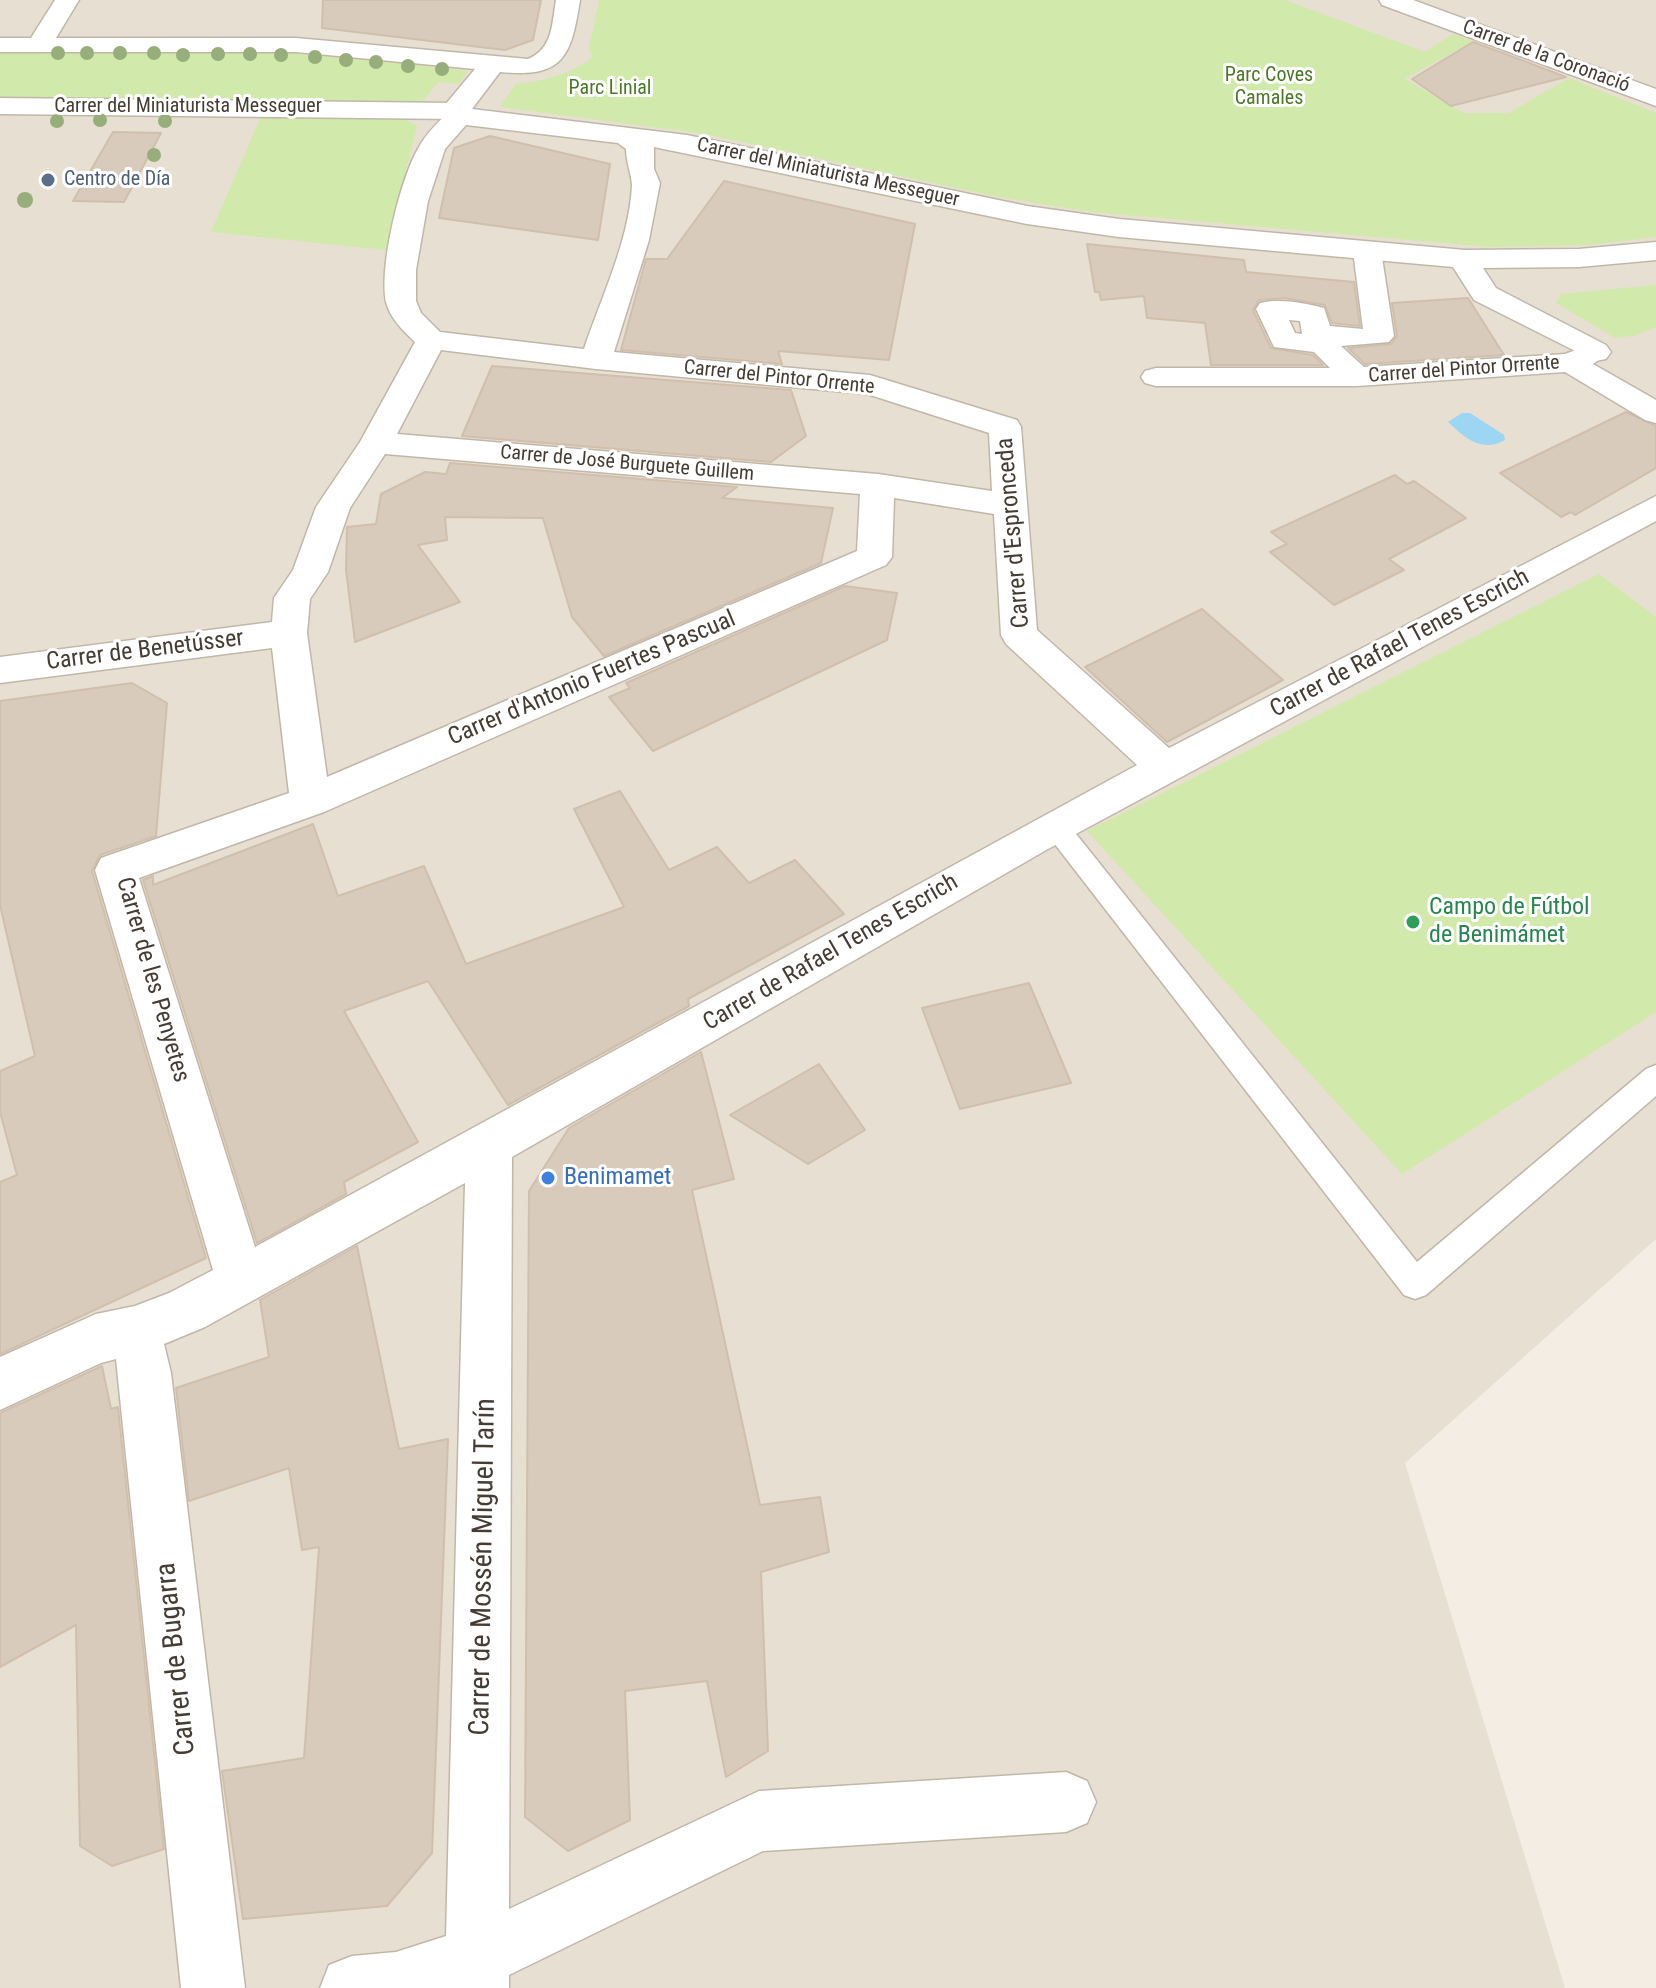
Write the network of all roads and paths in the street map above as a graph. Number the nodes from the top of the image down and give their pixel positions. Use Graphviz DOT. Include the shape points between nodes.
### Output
graph roads {
  1 [pos="67,0"];
  2 [pos="568,0"];
  3 [pos="1391,0"];
  4 [pos="39,44"];
  5 [pos="0,45"];
  6 [pos="492,65"];
  7 [pos="1656,98"];
  8 [pos="0,106"];
  9 [pos="458,114"];
  10 [pos="624,134"];
  11 [pos="1367,251"];
  12 [pos="1656,251"];
  13 [pos="1465,259"];
  14 [pos="431,340"];
  15 [pos="1582,357"];
  16 [pos="596,360"];
  17 [pos="1156,377"];
  18 [pos="1357,377"];
  19 [pos="1656,413"];
  20 [pos="1005,427"];
  21 [pos="376,443"];
  22 [pos="878,485"];
  23 [pos="1009,505"];
  24 [pos="1656,507"];
  25 [pos="289,633"];
  26 [pos="0,670"];
  27 [pos="1166,769"];
  28 [pos="310,801"];
  29 [pos="1056,827"];
  30 [pos="1656,1078"];
  31 [pos="489,1145"];
  32 [pos="241,1280"];
  33 [pos="135,1331"];
  34 [pos="0,1384"];
  35 [pos="1066,1802"];
  36 [pos="478,1972"];
  37 [pos="213,1988"];
  38 [pos="352,1988"];
  1 -- 4 [label="street"];
  2 -- 6 [label="street" via="558,51 541,64"];
  3 -- 7 [label="street, Carrer de la Coronació"];
  4 -- 5 [label="street"];
  4 -- 6 [label="street" via="296,45"];
  6 -- 9 [label="street"];
  8 -- 9 [label="street, Carrer del Miniaturista Messeguer"];
  9 -- 10 [label="street, Carrer del Miniaturista Messeguer"];
  9 -- 14 [label="street" via="425,161 398,280 409,320"];
  10 -- 11 [label="street, Carrer del Miniaturista Messeguer" via="730,151 1027,215"];
  10 -- 16 [label="street" via="640,147 646,183 635,240"];
  11 -- 13 [label="street, Carrer del Miniaturista Messeguer"];
  11 -- 18 [label="street, Carrer del Pintor Orrente" via="1379,336 1351,339 1316,332 1314,314 1270,309 1284,341 1322,344"];
  12 -- 13 [label="street, Carrer del Miniaturista Messeguer" via="1567,259"];
  13 -- 15 [label="street, Carrer del Pintor Orrente" via="1485,294"];
  14 -- 16 [label="street"];
  14 -- 21 [label="street"];
  15 -- 18 [label="street, Carrer del Pintor Orrente"];
  15 -- 19 [label="street, Carrer del Pintor Orrente"];
  16 -- 20 [label="street, Carrer del Pintor Orrente" via="870,385"];
  17 -- 18 [label="street, Carrer del Pintor Orrente"];
  20 -- 23 [label="street, Carrer d'Espronceda"];
  21 -- 22 [label="street, Carrer de José Burguete Guillem"];
  21 -- 25 [label="street" via="333,507 310,572 292,598"];
  22 -- 23 [label="street, Carrer de José Burguete Guillem"];
  22 -- 28 [label="street, Carrer d'Antonio Fuertes Pascual" via="874,557"];
  23 -- 27 [label="street, Carrer d'Espronceda" via="1019,635"];
  24 -- 27 [label="street, Carrer de Rafael Tenes Escrich"];
  25 -- 26 [label="street, Carrer de Benetússer"];
  25 -- 28 [label="street"];
  27 -- 29 [label="street, Carrer de Rafael Tenes Escrich"];
  28 -- 32 [label="street, Carrer de les Penyetes" via="116,870"];
  29 -- 30 [label="lane" via="1415,1284"];
  29 -- 31 [label="street, Carrer de Rafael Tenes Escrich"];
  31 -- 32 [label="street, Carrer de Rafael Tenes Escrich"];
  31 -- 36 [label="street, Carrer de Mossén Miguel Tarín"];
  32 -- 33 [label="street, Carrer de Rafael Tenes Escrich"];
  33 -- 34 [label="street, Carrer de Rafael Tenes Escrich" via="96,1339"];
  33 -- 37 [label="street, Carrer de Bugarra" via="145,1373"];
  35 -- 36 [label="street" via="759,1821"];
  36 -- 38 [label="street"];
}
